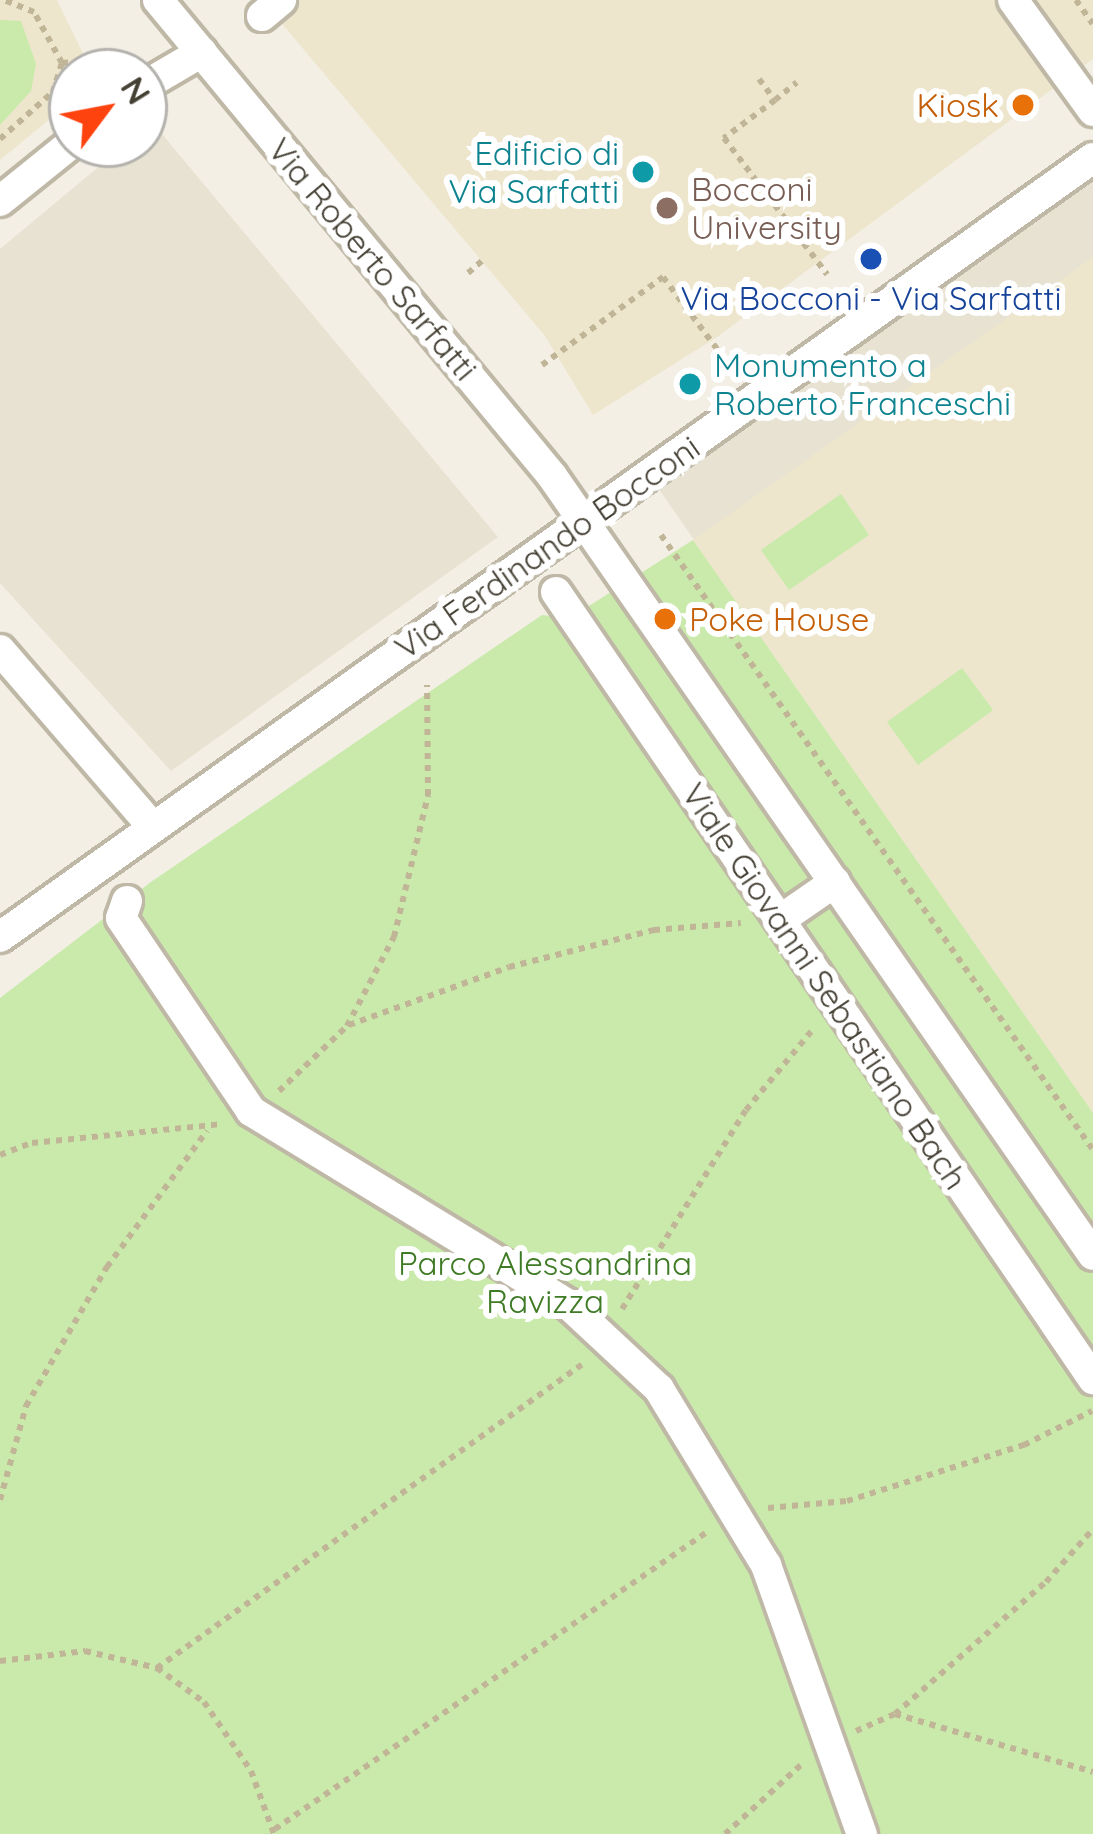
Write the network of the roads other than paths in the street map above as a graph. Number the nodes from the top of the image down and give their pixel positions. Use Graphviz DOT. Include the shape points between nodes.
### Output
graph roads {
  1 [pos="158,0"];
  2 [pos="1013,0"];
  3 [pos="202,52"];
  4 [pos="168,72"];
  5 [pos="1093,111"];
  6 [pos="1093,158"];
  7 [pos="48,162"];
  8 [pos="0,201"];
  9 [pos="584,520"];
  10 [pos="556,592"];
  11 [pos="0,650"];
  12 [pos="152,826"];
  13 [pos="836,882"];
  14 [pos="127,901"];
  15 [pos="780,920"];
  16 [pos="0,937"];
  17 [pos="1093,1255"];
  18 [pos="1093,1379"];
  19 [pos="862,1834"];
  1 -- 3 [label="street, Via Roberto Sarfatti"];
  2 -- 5 [label="street"];
  3 -- 4 [label="street"];
  3 -- 9 [label="street, Via Roberto Sarfatti"];
  6 -- 9 [label="street, Via Ferdinando Bocconi"];
  7 -- 8 [label="street"];
  9 -- 12 [label="street, Via Ferdinando Bocconi"];
  9 -- 13 [label="street, Viale Giovanni Sebastiano Bach"];
  10 -- 15 [label="street, Viale Giovanni Sebastiano Bach"];
  11 -- 12 [label="street"];
  12 -- 16 [label="street, Via Ferdinando Bocconi"];
  13 -- 15 [label="street"];
  13 -- 17 [label="street, Viale Giovanni Sebastiano Bach"];
  14 -- 19 [label="street" via="121,918 250,1111 352,1178 441,1221 609,1334 659,1389 740,1510"];
  15 -- 18 [label="street, Viale Giovanni Sebastiano Bach"];
}
